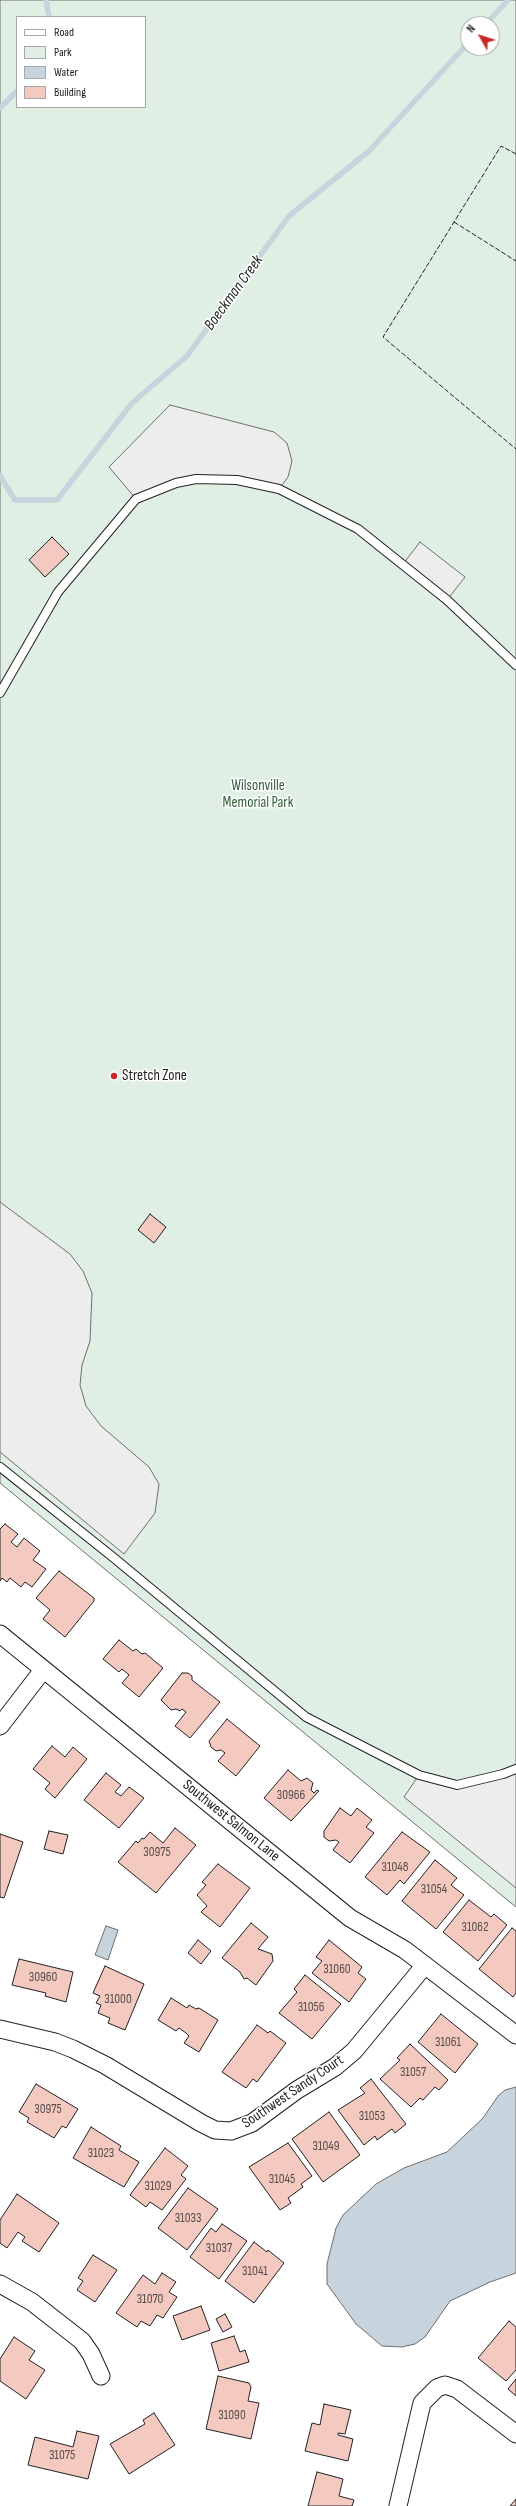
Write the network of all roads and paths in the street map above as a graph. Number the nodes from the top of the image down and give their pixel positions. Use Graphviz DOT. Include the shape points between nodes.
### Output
graph roads {
  1 [pos="516,665"];
  2 [pos="0,693"];
  3 [pos="0,1467"];
  4 [pos="0,1634"];
  5 [pos="43,1670"];
  6 [pos="0,1726"];
  7 [pos="516,1769"];
  8 [pos="425,1965"];
  9 [pos="0,2029"];
  10 [pos="516,2035"];
  11 [pos="0,2284"];
  12 [pos="102,2376"];
  13 [pos="516,2434"];
  14 [pos="398,2506"];
  1 -- 2 [label="lane" via="447,600 358,529 279,488 237,480 196,479 176,483 136,500 58,592"];
  3 -- 7 [label="lane" via="132,1572 306,1717 426,1777 457,1785"];
  4 -- 5 [label="street, Southwest Salmon Lane"];
  5 -- 6 [label="street"];
  5 -- 8 [label="street, Southwest Salmon Lane" via="350,1918 405,1950"];
  8 -- 9 [label="street, Southwest Sandy Court" via="354,2051 335,2067 297,2090 252,2123 231,2131 215,2130 200,2123 105,2065 73,2049"];
  8 -- 10 [label="street, Southwest Salmon Lane"];
  11 -- 12 [label="street" via="41,2309 82,2341"];
  13 -- 14 [label="street" via="451,2386 441,2386 429,2393 422,2403"];
}
